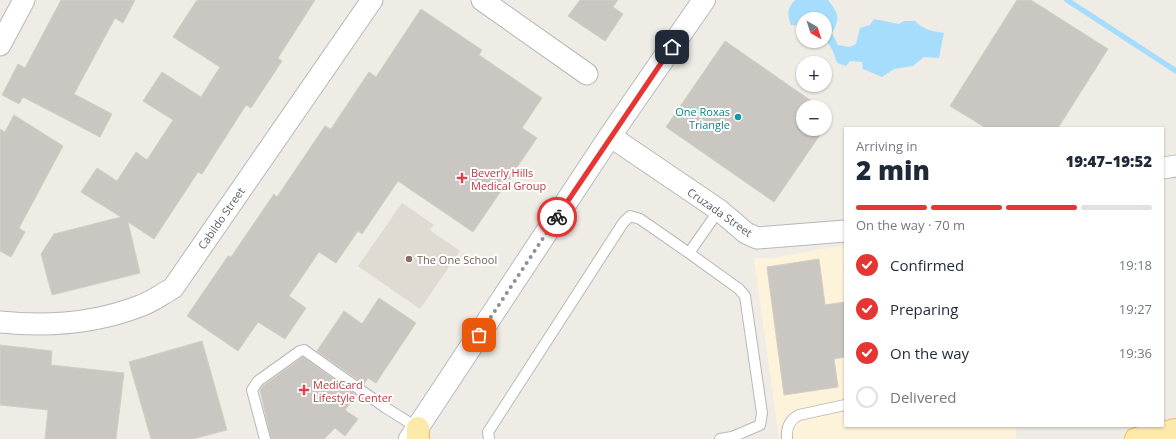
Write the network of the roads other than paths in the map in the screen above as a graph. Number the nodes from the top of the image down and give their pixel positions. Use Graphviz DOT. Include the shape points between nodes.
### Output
graph roads {
  1 [pos="24,0"];
  2 [pos="372,0"];
  3 [pos="482,0"];
  4 [pos="704,0"];
  5 [pos="0,45"];
  6 [pos="587,74"];
  7 [pos="610,136"];
  8 [pos="1176,166"];
  9 [pos="1164,168"];
  10 [pos="719,210"];
  11 [pos="844,231"];
  12 [pos="689,252"];
  13 [pos="0,322"];
  14 [pos="844,405"];
  15 [pos="1176,430"];
  16 [pos="415,435"];
  17 [pos="265,439"];
  18 [pos="489,439"];
  19 [pos="720,439"];
  20 [pos="787,439"];
  21 [pos="1136,439"];
  1 -- 5 [label="street"];
  2 -- 13 [label="street, Cabildo Street" via="173,288 141,306 72,323"];
  3 -- 6 [label="street"];
  4 -- 7 [label="main road"];
  7 -- 10 [label="street, Cruzada Street"];
  7 -- 16 [label="main road"];
  8 -- 9 [label="street"];
  10 -- 11 [label="street, Cruzada Street" via="746,233 757,238"];
  10 -- 12 [label="lane"];
  12 -- 18 [label="lane" via="640,219 630,216 615,234 488,432"];
  12 -- 19 [label="lane" via="740,289 745,296 762,414 760,425 732,437"];
  14 -- 20 [label="lane" via="793,418 787,427"];
  15 -- 21 [label="main road"];
  16 -- 17 [label="lane" via="386,408 304,350 258,381 252,390"];
}
